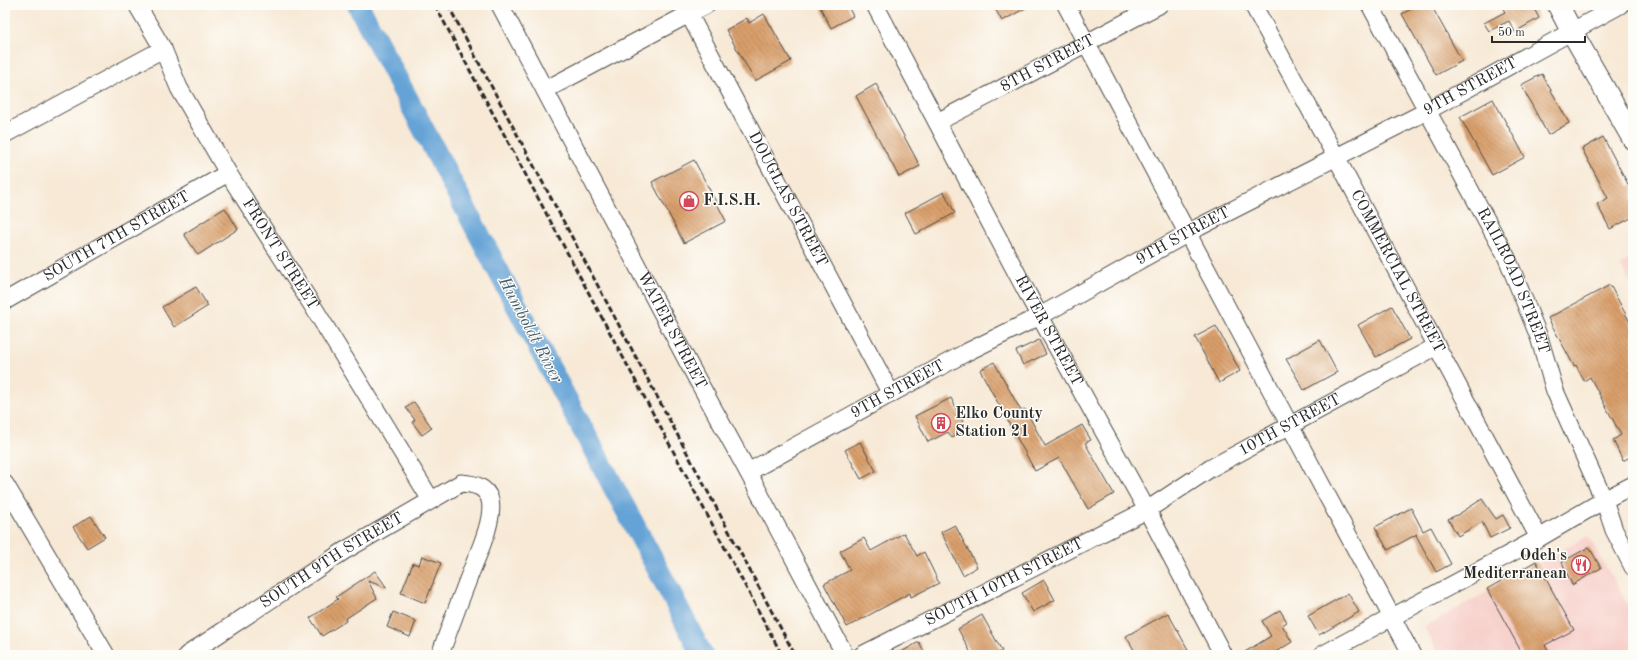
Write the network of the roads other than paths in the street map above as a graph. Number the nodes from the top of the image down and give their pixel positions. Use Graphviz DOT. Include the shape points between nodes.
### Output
graph roads {
  1 [pos="137,5"];
  2 [pos="500,5"];
  3 [pos="706,5"];
  4 [pos="875,5"];
  5 [pos="1066,5"];
  6 [pos="1159,5"];
  7 [pos="1253,5"];
  8 [pos="1370,5"];
  9 [pos="1558,5"];
  10 [pos="1620,5"];
  11 [pos="686,9"];
  12 [pos="1572,32"];
  13 [pos="1086,43"];
  14 [pos="163,49"];
  15 [pos="545,90"];
  16 [pos="1427,111"];
  17 [pos="937,122"];
  18 [pos="5,134"];
  19 [pos="1633,138"];
  20 [pos="1336,157"];
  21 [pos="228,173"];
  22 [pos="1188,234"];
  23 [pos="5,301"];
  24 [pos="1040,316"];
  25 [pos="1437,346"];
  26 [pos="891,394"];
  27 [pos="1290,426"];
  28 [pos="748,472"];
  29 [pos="5,484"];
  30 [pos="1633,485"];
  31 [pos="431,500"];
  32 [pos="1604,500"];
  33 [pos="1147,510"];
  34 [pos="1540,538"];
  35 [pos="1633,567"];
  36 [pos="1391,617"];
  37 [pos="106,655"];
  38 [pos="187,655"];
  39 [pos="440,655"];
  40 [pos="844,655"];
  41 [pos="862,655"];
  42 [pos="1223,655"];
  43 [pos="1322,655"];
  44 [pos="1412,655"];
  1 -- 14 [label="street, FRONT STREET"];
  2 -- 15 [label="street, WATER STREET"];
  3 -- 11 [label="street"];
  4 -- 17 [label="street, RIVER STREET"];
  5 -- 13 [label="street"];
  6 -- 13 [label="street, 8TH STREET"];
  7 -- 20 [label="street, COMMERCIAL STREET"];
  8 -- 16 [label="street, RAILROAD STREET"];
  9 -- 12 [label="main road"];
  10 -- 12 [label="street, 9TH STREET"];
  11 -- 15 [label="street" via="609,57"];
  11 -- 26 [label="street, DOUGLAS STREET"];
  12 -- 16 [label="street, 9TH STREET"];
  12 -- 19 [label="main road"];
  13 -- 17 [label="street, 8TH STREET" via="1013,84"];
  13 -- 22 [label="street"];
  14 -- 18 [label="street"];
  14 -- 21 [label="street, FRONT STREET" via="178,88"];
  15 -- 28 [label="street, WATER STREET"];
  16 -- 20 [label="street, 9TH STREET"];
  16 -- 32 [label="street, RAILROAD STREET" via="1507,258 1539,337 1556,391"];
  17 -- 24 [label="street, RIVER STREET"];
  20 -- 22 [label="street, 9TH STREET"];
  20 -- 25 [label="street, COMMERCIAL STREET"];
  21 -- 23 [label="street, SOUTH 7TH STREET"];
  21 -- 31 [label="street, FRONT STREET"];
  22 -- 24 [label="street, 9TH STREET"];
  22 -- 27 [label="street"];
  24 -- 26 [label="street, 9TH STREET" via="965,353"];
  24 -- 33 [label="street, RIVER STREET"];
  25 -- 27 [label="street, 10TH STREET"];
  25 -- 34 [label="street, COMMERCIAL STREET"];
  26 -- 28 [label="street, 9TH STREET"];
  27 -- 33 [label="street, 10TH STREET" via="1211,468"];
  27 -- 36 [label="street"];
  28 -- 40 [label="street, WATER STREET"];
  29 -- 37 [label="street"];
  30 -- 32 [label="street"];
  31 -- 38 [label="street, SOUTH 9TH STREET" via="344,551"];
  31 -- 39 [label="street, SOUTH 9TH STREET" via="461,483 475,484 483,488 490,498 491,506 488,528"];
  32 -- 34 [label="street"];
  32 -- 35 [label="street, RAILROAD STREET" via="1614,530"];
  33 -- 41 [label="street, SOUTH 10TH STREET"];
  33 -- 42 [label="street, RIVER STREET"];
  34 -- 36 [label="street"];
  36 -- 43 [label="street"];
  36 -- 44 [label="street"];
}
